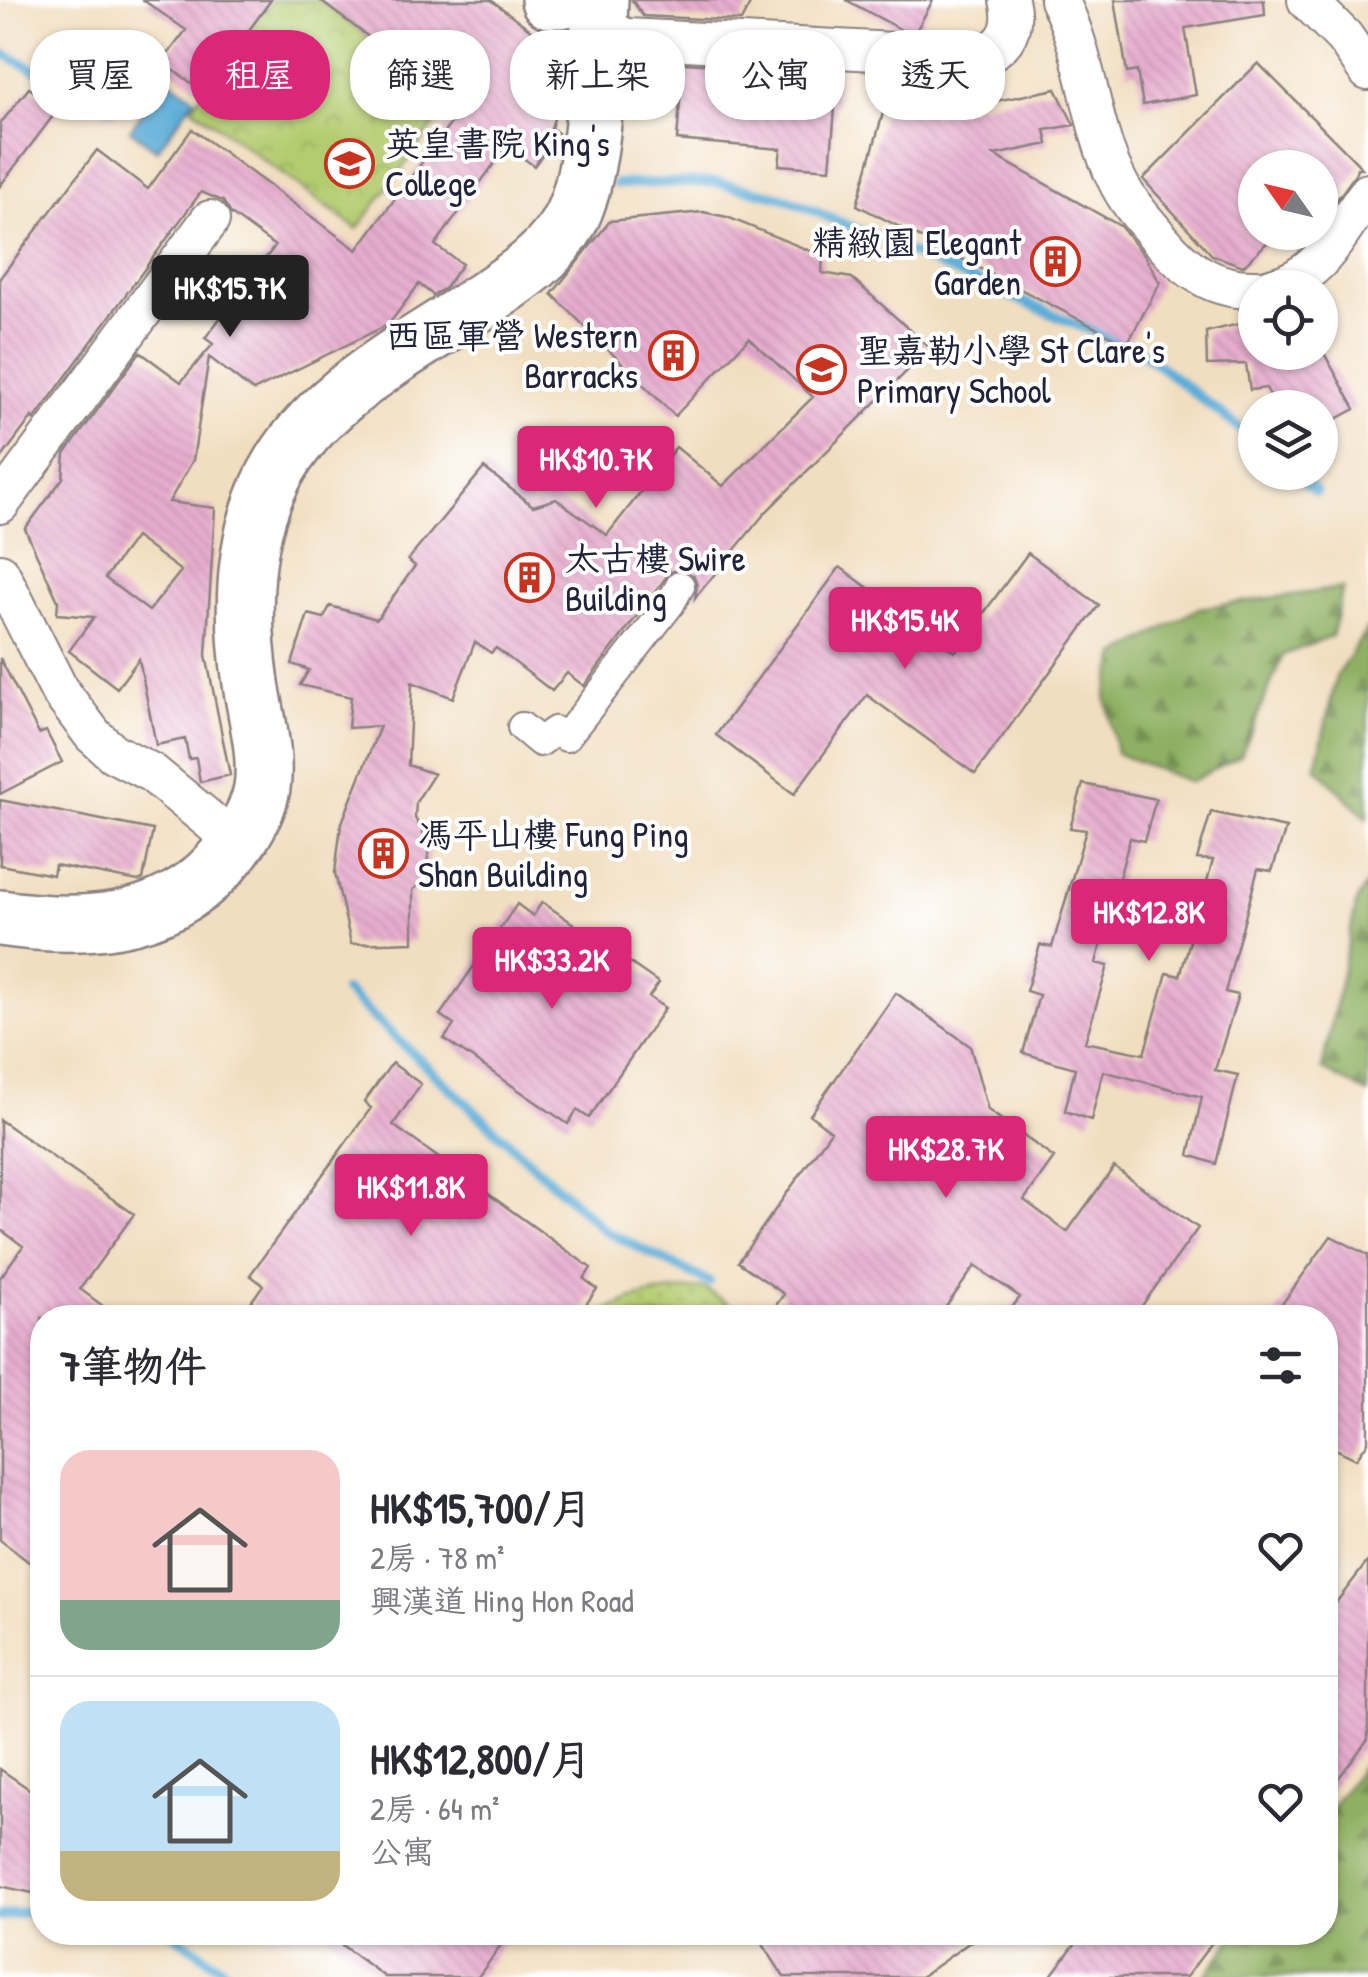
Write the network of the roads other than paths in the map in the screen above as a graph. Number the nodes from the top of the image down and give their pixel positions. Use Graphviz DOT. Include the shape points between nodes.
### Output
graph roads {
  1 [pos="1009,0"];
  2 [pos="1059,0"];
  3 [pos="1307,0"];
  4 [pos="572,6"];
  5 [pos="1368,71"];
  6 [pos="1368,193"];
  7 [pos="210,220"];
  8 [pos="1308,270"];
  9 [pos="1238,287"];
  10 [pos="0,504"];
  11 [pos="0,572"];
  12 [pos="680,586"];
  13 [pos="522,727"];
  14 [pos="236,842"];
  15 [pos="0,918"];
  1 -- 4 [label="street" via="1011,24 1002,45 971,56 628,38"];
  2 -- 9 [label="street" via="1128,200 1193,272"];
  3 -- 5 [label="street"];
  4 -- 14 [label="main road" via="584,174 562,233 535,264 324,413 268,489 254,529 246,600 262,791"];
  6 -- 8 [label="street"];
  7 -- 10 [label="street"];
  11 -- 14 [label="street" via="59,690 93,735"];
  12 -- 13 [label="street" via="566,737 555,731 540,742"];
  14 -- 15 [label="main road" via="202,880 141,914 90,924"];
}
